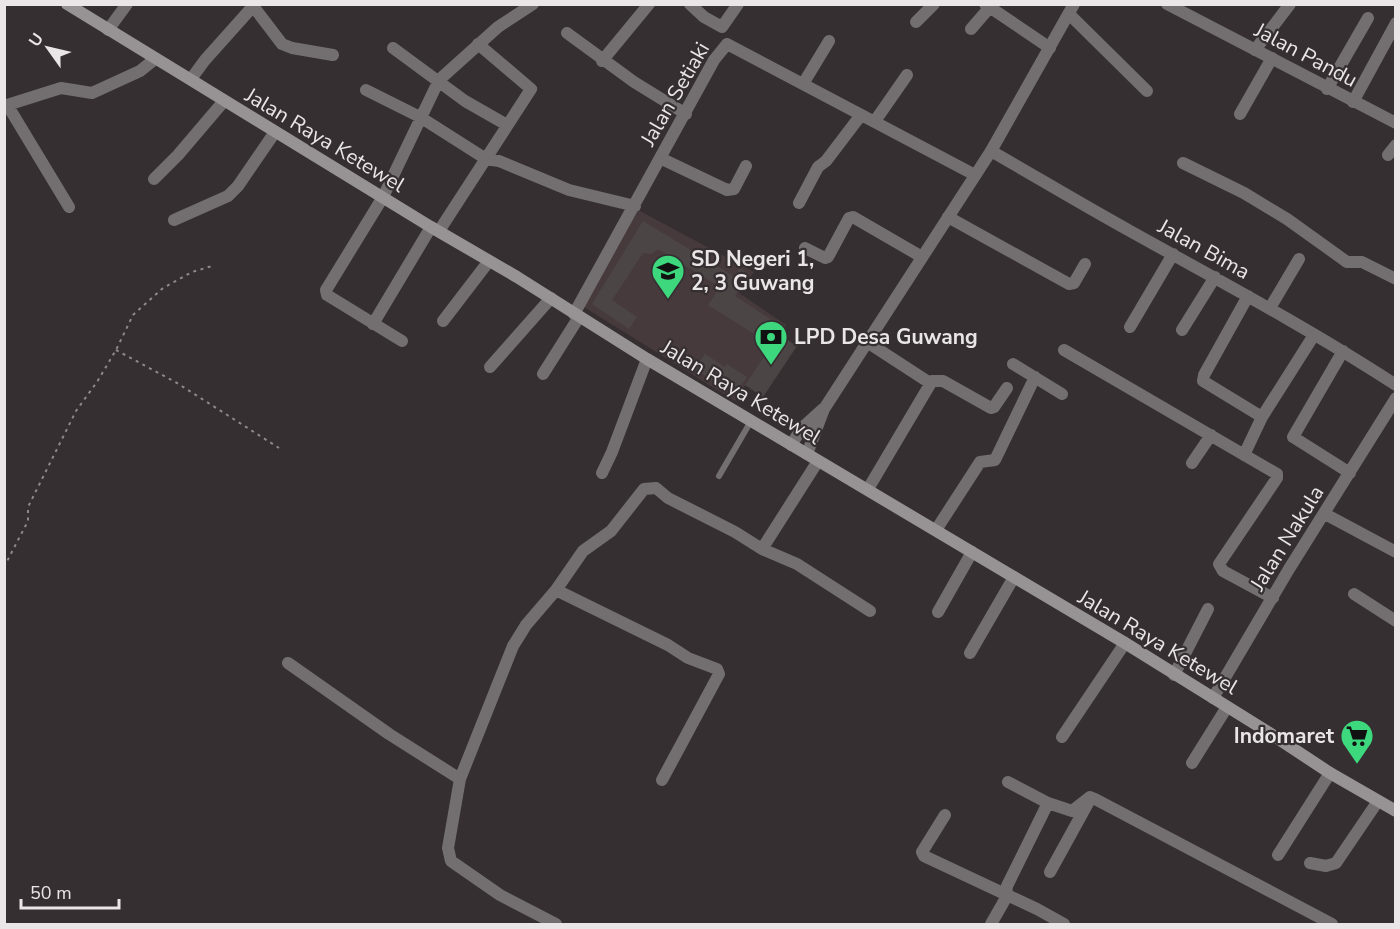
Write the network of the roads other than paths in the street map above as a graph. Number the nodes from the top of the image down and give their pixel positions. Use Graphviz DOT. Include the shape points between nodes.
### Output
graph roads {
  1 [pos="127,4"];
  2 [pos="533,4"];
  3 [pos="650,4"];
  4 [pos="690,4"];
  5 [pos="738,4"];
  6 [pos="934,4"];
  7 [pos="1167,4"];
  8 [pos="1290,4"];
  9 [pos="68,5"];
  10 [pos="254,5"];
  11 [pos="987,6"];
  12 [pos="1072,9"];
  13 [pos="1368,18"];
  14 [pos="916,22"];
  15 [pos="1395,23"];
  16 [pos="722,27"];
  17 [pos="971,29"];
  18 [pos="108,30"];
  19 [pos="567,33"];
  20 [pos="829,41"];
  21 [pos="478,44"];
  22 [pos="727,44"];
  23 [pos="393,48"];
  24 [pos="1050,48"];
  25 [pos="1255,50"];
  26 [pos="333,55"];
  27 [pos="1272,58"];
  28 [pos="155,59"];
  29 [pos="603,60"];
  30 [pos="907,75"];
  31 [pos="191,80"];
  32 [pos="439,80"];
  33 [pos="803,84"];
  34 [pos="1327,89"];
  35 [pos="366,90"];
  36 [pos="1147,91"];
  37 [pos="224,101"];
  38 [pos="1353,102"];
  39 [pos="6,106"];
  40 [pos="686,114"];
  41 [pos="1240,114"];
  42 [pos="861,115"];
  43 [pos="420,117"];
  44 [pos="875,122"];
  45 [pos="1395,123"];
  46 [pos="507,125"];
  47 [pos="275,132"];
  48 [pos="991,151"];
  49 [pos="660,158"];
  50 [pos="486,159"];
  51 [pos="1183,163"];
  52 [pos="746,166"];
  53 [pos="975,175"];
  54 [pos="154,179"];
  55 [pos="383,197"];
  56 [pos="799,203"];
  57 [pos="635,206"];
  58 [pos="69,207"];
  59 [pos="948,217"];
  60 [pos="174,220"];
  61 [pos="435,229"];
  62 [pos="805,248"];
  63 [pos="1173,254"];
  64 [pos="922,257"];
  65 [pos="1299,260"];
  66 [pos="489,261"];
  67 [pos="1085,264"];
  68 [pos="1215,277"];
  69 [pos="1395,279"];
  70 [pos="1248,296"];
  71 [pos="551,298"];
  72 [pos="1270,308"];
  73 [pos="576,316"];
  74 [pos="442,321"];
  75 [pos="373,324"];
  76 [pos="1130,327"];
  77 [pos="1182,330"];
  78 [pos="1314,334"];
  79 [pos="402,341"];
  80 [pos="867,342"];
  81 [pos="1064,350"];
  82 [pos="1343,351"];
  83 [pos="646,358"];
  84 [pos="1013,364"];
  85 [pos="490,368"];
  86 [pos="543,374"];
  87 [pos="1035,377"];
  88 [pos="930,383"];
  89 [pos="1395,385"];
  90 [pos="1007,388"];
  91 [pos="1062,394"];
  92 [pos="1395,398"];
  93 [pos="824,409"];
  94 [pos="1262,417"];
  95 [pos="751,421"];
  96 [pos="1211,435"];
  97 [pos="791,445"];
  98 [pos="1244,455"];
  99 [pos="812,458"];
  100 [pos="1192,463"];
  101 [pos="602,473"];
  102 [pos="1350,473"];
  103 [pos="719,476"];
  104 [pos="868,489"];
  105 [pos="1325,514"];
  106 [pos="936,530"];
  107 [pos="762,549"];
  108 [pos="972,552"];
  109 [pos="1395,552"];
  110 [pos="1014,577"];
  111 [pos="556,590"];
  112 [pos="1354,594"];
  113 [pos="1273,598"];
  114 [pos="1208,609"];
  115 [pos="870,611"];
  116 [pos="938,612"];
  117 [pos="1395,621"];
  118 [pos="1125,643"];
  119 [pos="970,653"];
  120 [pos="288,663"];
  121 [pos="1174,675"];
  122 [pos="1214,698"];
  123 [pos="1227,707"];
  124 [pos="1062,737"];
  125 [pos="1192,763"];
  126 [pos="1330,773"];
  127 [pos="460,779"];
  128 [pos="662,780"];
  129 [pos="1008,782"];
  130 [pos="1092,797"];
  131 [pos="1378,801"];
  132 [pos="1048,803"];
  133 [pos="1395,811"];
  134 [pos="945,815"];
  135 [pos="1278,855"];
  136 [pos="1310,863"];
  137 [pos="1050,872"];
  138 [pos="1006,895"];
  139 [pos="556,924"];
  140 [pos="991,924"];
  141 [pos="1064,924"];
  142 [pos="1332,924"];
  1 -- 18 [label="street"];
  2 -- 21 [label="street"];
  3 -- 29 [label="street"];
  4 -- 16 [label="street"];
  5 -- 16 [label="street"];
  6 -- 14 [label="street"];
  7 -- 25 [label="street, Jalan Pandu"];
  8 -- 25 [label="street"];
  9 -- 18 [label="main road, Jalan Raya Ketewel"];
  10 -- 26 [label="street" via="282,44"];
  10 -- 31 [label="street"];
  11 -- 17 [label="street"];
  11 -- 24 [label="street"];
  12 -- 24 [label="street"];
  12 -- 36 [label="street"];
  13 -- 34 [label="street"];
  15 -- 38 [label="street"];
  16 -- 22 [label="street"];
  18 -- 28 [label="main road, Jalan Raya Ketewel"];
  19 -- 29 [label="street"];
  20 -- 33 [label="street"];
  21 -- 32 [label="street"];
  21 -- 46 [label="street" via="531,87"];
  22 -- 33 [label="street, Jalan Setiaki"];
  22 -- 40 [label="street, Jalan Setiaki" via="714,60"];
  23 -- 32 [label="street"];
  24 -- 48 [label="street"];
  25 -- 27 [label="street, Jalan Pandu"];
  27 -- 34 [label="street, Jalan Pandu"];
  27 -- 41 [label="street"];
  28 -- 31 [label="main road, Jalan Raya Ketewel"];
  28 -- 39 [label="street" via="140,71 92,93 61,88"];
  29 -- 40 [label="street"];
  30 -- 44 [label="street"];
  31 -- 37 [label="main road, Jalan Raya Ketewel"];
  32 -- 43 [label="street"];
  32 -- 46 [label="street" via="465,101"];
  33 -- 42 [label="street, Jalan Setiaki"];
  34 -- 38 [label="street, Jalan Pandu"];
  35 -- 43 [label="street"];
  37 -- 47 [label="main road, Jalan Raya Ketewel"];
  37 -- 54 [label="street"];
  38 -- 45 [label="street, Jalan Pandu"];
  39 -- 58 [label="street"];
  40 -- 49 [label="street, Jalan Setiaki"];
  42 -- 44 [label="street, Jalan Setiaki"];
  42 -- 56 [label="street" via="818,167"];
  43 -- 50 [label="street"];
  43 -- 55 [label="street"];
  44 -- 53 [label="street, Jalan Setiaki"];
  46 -- 50 [label="street"];
  47 -- 55 [label="main road, Jalan Raya Ketewel"];
  47 -- 60 [label="street" via="228,196"];
  48 -- 53 [label="street"];
  48 -- 63 [label="street, Jalan Bima"];
  49 -- 52 [label="street" via="726,190 734,189"];
  49 -- 57 [label="street, Jalan Setiaki"];
  50 -- 57 [label="street" via="569,190"];
  50 -- 61 [label="street"];
  51 -- 69 [label="street" via="1244,193 1347,262 1362,262"];
  53 -- 59 [label="street"];
  55 -- 61 [label="main road, Jalan Raya Ketewel"];
  55 -- 75 [label="street" via="326,290 327,295"];
  57 -- 73 [label="street, Jalan Setiaki"];
  59 -- 64 [label="street"];
  59 -- 67 [label="street" via="1069,284 1074,283"];
  61 -- 66 [label="main road, Jalan Raya Ketewel"];
  61 -- 75 [label="street"];
  62 -- 64 [label="street" via="826,258 853,217"];
  63 -- 68 [label="street, Jalan Bima"];
  63 -- 76 [label="street"];
  64 -- 80 [label="street"];
  65 -- 72 [label="street"];
  66 -- 71 [label="main road, Jalan Raya Ketewel"];
  66 -- 74 [label="street"];
  68 -- 70 [label="street, Jalan Bima"];
  68 -- 77 [label="street"];
  70 -- 72 [label="street, Jalan Bima"];
  70 -- 94 [label="street" via="1203,381"];
  71 -- 73 [label="main road, Jalan Raya Ketewel"];
  71 -- 85 [label="street"];
  72 -- 78 [label="street, Jalan Bima"];
  73 -- 83 [label="main road, Jalan Raya Ketewel"];
  73 -- 86 [label="street, Jalan Setiaki"];
  75 -- 79 [label="street"];
  78 -- 82 [label="street, Jalan Bima"];
  78 -- 94 [label="street"];
  80 -- 88 [label="street"];
  80 -- 93 [label="street"];
  81 -- 96 [label="street"];
  82 -- 89 [label="street, Jalan Bima"];
  82 -- 102 [label="street" via="1293,437"];
  83 -- 95 [label="main road, Jalan Raya Ketewel"];
  83 -- 101 [label="street"];
  84 -- 87 [label="street"];
  87 -- 91 [label="street"];
  87 -- 106 [label="street" via="995,460 980,462"];
  88 -- 90 [label="street" via="943,381 991,408"];
  88 -- 104 [label="street"];
  92 -- 102 [label="street, Jalan Nakula"];
  93 -- 97 [label="street" via="802,428"];
  93 -- 99 [label="street"];
  94 -- 98 [label="street"];
  95 -- 97 [label="main road, Jalan Raya Ketewel"];
  95 -- 103 [label="lane"];
  96 -- 98 [label="street"];
  96 -- 100 [label="street"];
  97 -- 99 [label="main road, Jalan Raya Ketewel"];
  98 -- 113 [label="street" via="1277,478 1219,567"];
  99 -- 104 [label="main road, Jalan Raya Ketewel"];
  99 -- 107 [label="street"];
  102 -- 105 [label="street, Jalan Nakula"];
  104 -- 106 [label="main road, Jalan Raya Ketewel"];
  105 -- 109 [label="street"];
  105 -- 113 [label="street, Jalan Nakula"];
  106 -- 108 [label="main road, Jalan Raya Ketewel"];
  107 -- 111 [label="street" via="656,488 644,489 611,531 583,551"];
  107 -- 115 [label="street" via="797,564"];
  108 -- 110 [label="main road, Jalan Raya Ketewel"];
  108 -- 116 [label="street"];
  110 -- 118 [label="main road, Jalan Raya Ketewel"];
  110 -- 119 [label="street"];
  111 -- 127 [label="street" via="513,646"];
  111 -- 128 [label="street" via="717,669 719,674"];
  112 -- 117 [label="street"];
  113 -- 122 [label="street, Jalan Nakula"];
  114 -- 121 [label="street"];
  118 -- 121 [label="main road, Jalan Raya Ketewel"];
  118 -- 124 [label="street"];
  120 -- 127 [label="street"];
  121 -- 122 [label="main road, Jalan Raya Ketewel"];
  122 -- 123 [label="main road, Jalan Raya Ketewel"];
  123 -- 125 [label="street"];
  123 -- 126 [label="main road, Jalan Raya Ketewel"];
  126 -- 131 [label="main road, Jalan Raya Ketewel"];
  126 -- 135 [label="street"];
  127 -- 139 [label="street" via="448,848 451,861 500,895"];
  129 -- 132 [label="street"];
  130 -- 132 [label="street" via="1073,811"];
  130 -- 137 [label="street"];
  130 -- 142 [label="street"];
  131 -- 133 [label="main road, Jalan Raya Ketewel"];
  131 -- 136 [label="street" via="1336,863"];
  132 -- 138 [label="street"];
  134 -- 138 [label="street" via="922,854"];
  138 -- 140 [label="street"];
  138 -- 141 [label="street"];
}
